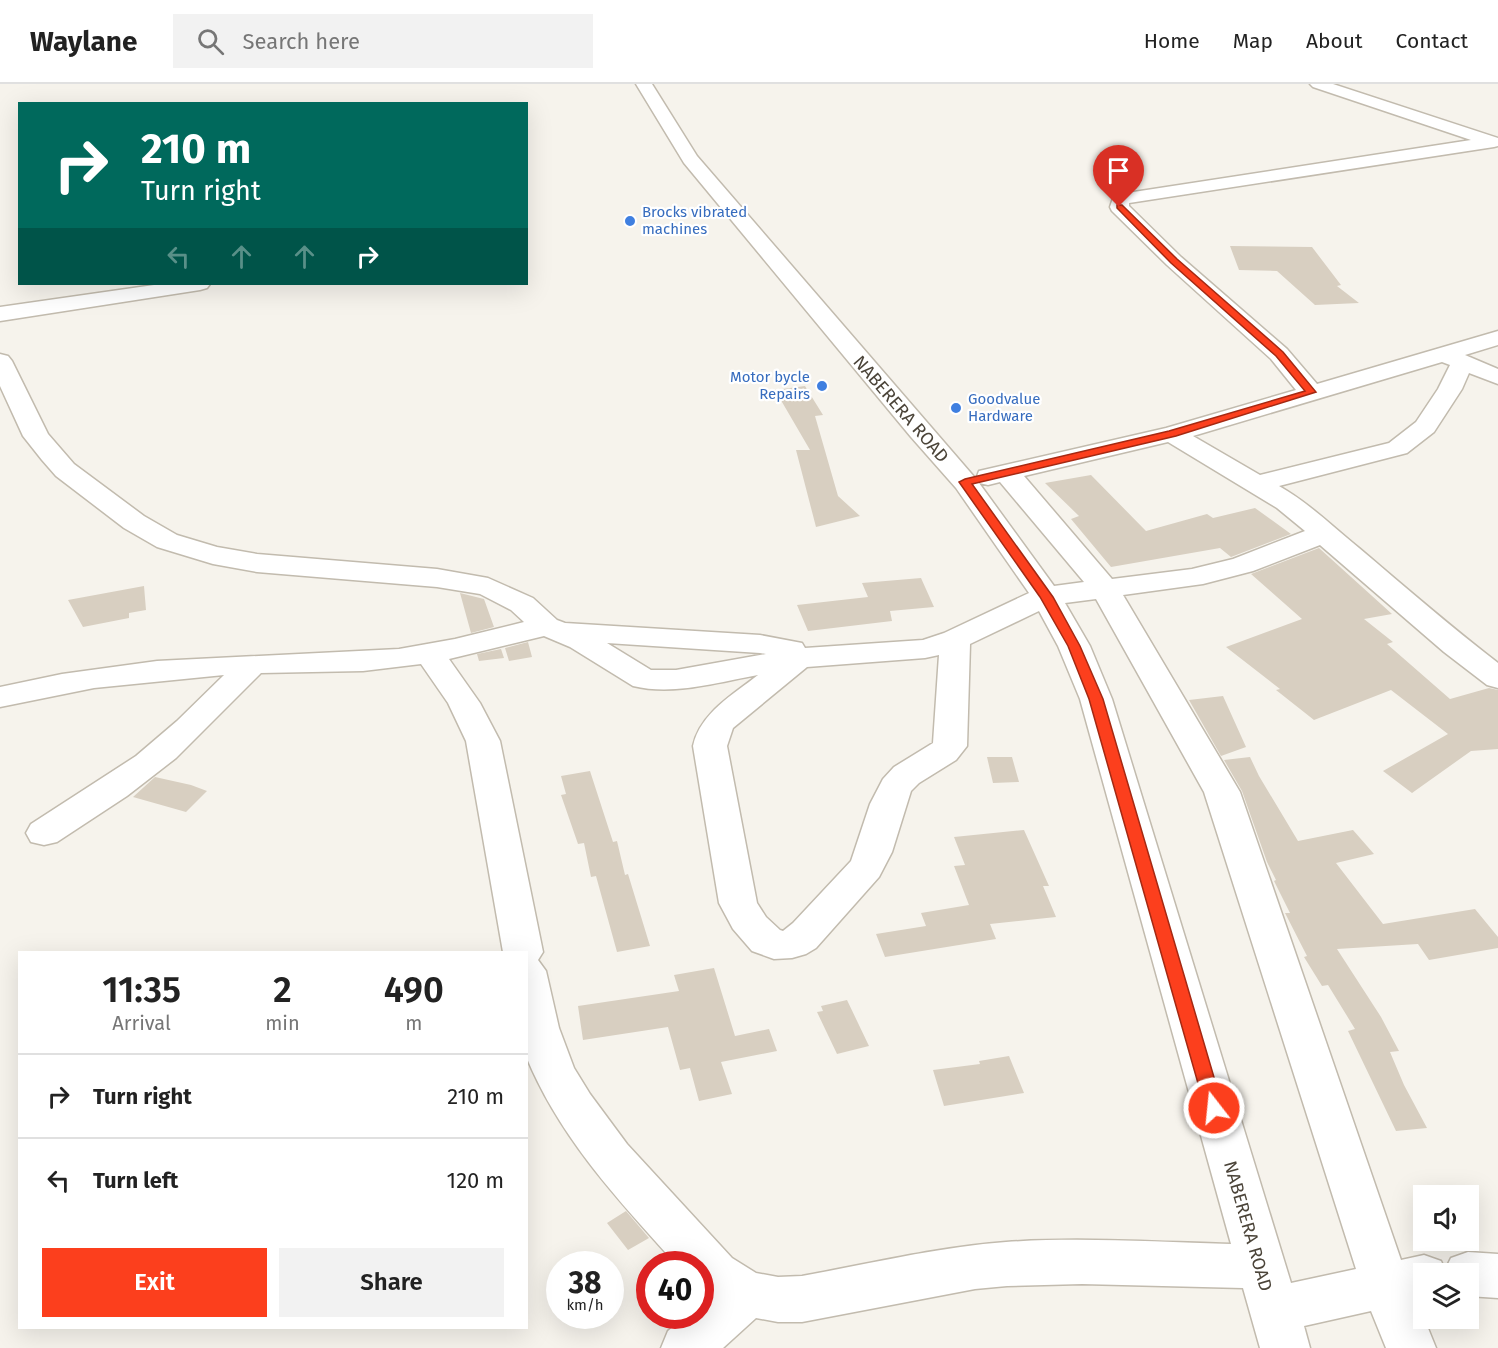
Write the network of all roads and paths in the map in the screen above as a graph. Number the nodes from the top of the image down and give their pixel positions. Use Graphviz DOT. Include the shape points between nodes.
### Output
graph roads {
  1 [pos="644,84"];
  2 [pos="1318,84"];
  3 [pos="1496,143"];
  4 [pos="193,285"];
  5 [pos="0,314"];
  6 [pos="1498,338"];
  7 [pos="1453,358"];
  8 [pos="0,361"];
  9 [pos="1498,376"];
  10 [pos="1311,392"];
  11 [pos="1172,434"];
  12 [pos="1006,472"];
  13 [pos="965,482"];
  14 [pos="1256,484"];
  15 [pos="1326,533"];
  16 [pos="1105,589"];
  17 [pos="1046,597"];
  18 [pos="552,628"];
  19 [pos="955,640"];
  20 [pos="429,653"];
  21 [pos="811,657"];
  22 [pos="252,664"];
  23 [pos="1498,678"];
  24 [pos="0,697"];
  25 [pos="44,833"];
  26 [pos="523,951"];
  27 [pos="528,982"];
  28 [pos="1479,1275"];
  29 [pos="1498,1276"];
  30 [pos="1404,1281"];
  31 [pos="747,1294"];
  32 [pos="1273,1308"];
  33 [pos="686,1348"];
  34 [pos="1411,1348"];
  1 -- 13 [label="street, NABERERA ROAD" via="690,159"];
  2 -- 3 [label="street"];
  3 -- 10 [label="street" via="1120,199 1119,207 1279,354"];
  4 -- 5 [label="street"];
  6 -- 7 [label="street"];
  7 -- 9 [label="street"];
  7 -- 10 [label="street"];
  7 -- 14 [label="street" via="1450,389 1425,427 1398,448"];
  8 -- 18 [label="street" via="36,436 51,455 65,470 158,537 196,551 257,563 462,581 488,587 508,595"];
  10 -- 11 [label="street"];
  11 -- 12 [label="street"];
  11 -- 14 [label="street"];
  12 -- 13 [label="street"];
  12 -- 16 [label="street"];
  13 -- 17 [label="street, NABERERA ROAD"];
  14 -- 15 [label="street" via="1287,502"];
  15 -- 16 [label="street" via="1218,572"];
  15 -- 23 [label="street"];
  16 -- 17 [label="street"];
  16 -- 30 [label="street" via="1222,792"];
  17 -- 19 [label="street"];
  17 -- 32 [label="street, NABERERA ROAD" via="1074,646 1096,699"];
  18 -- 20 [label="street"];
  18 -- 21 [label="street" via="760,644"];
  18 -- 21 [label="street" via="581,640 644,679 676,680"];
  19 -- 21 [label="street" via="910,652"];
  19 -- 21 [label="street" via="950,747 896,785 876,849 862,873 797,940 778,946 752,926 738,903 710,746 720,722"];
  20 -- 22 [label="street" via="374,660"];
  20 -- 26 [label="street" via="464,703 483,741"];
  22 -- 24 [label="street" via="113,676"];
  22 -- 25 [label="street" via="151,761"];
  27 -- 31 [label="street" via="544,1045 579,1116 715,1274"];
  28 -- 29 [label="street"];
  30 -- 32 [label="street"];
  30 -- 34 [label="street"];
  31 -- 32 [label="street" via="774,1300 802,1299 975,1267 1038,1262"];
  31 -- 33 [label="street"];
}
